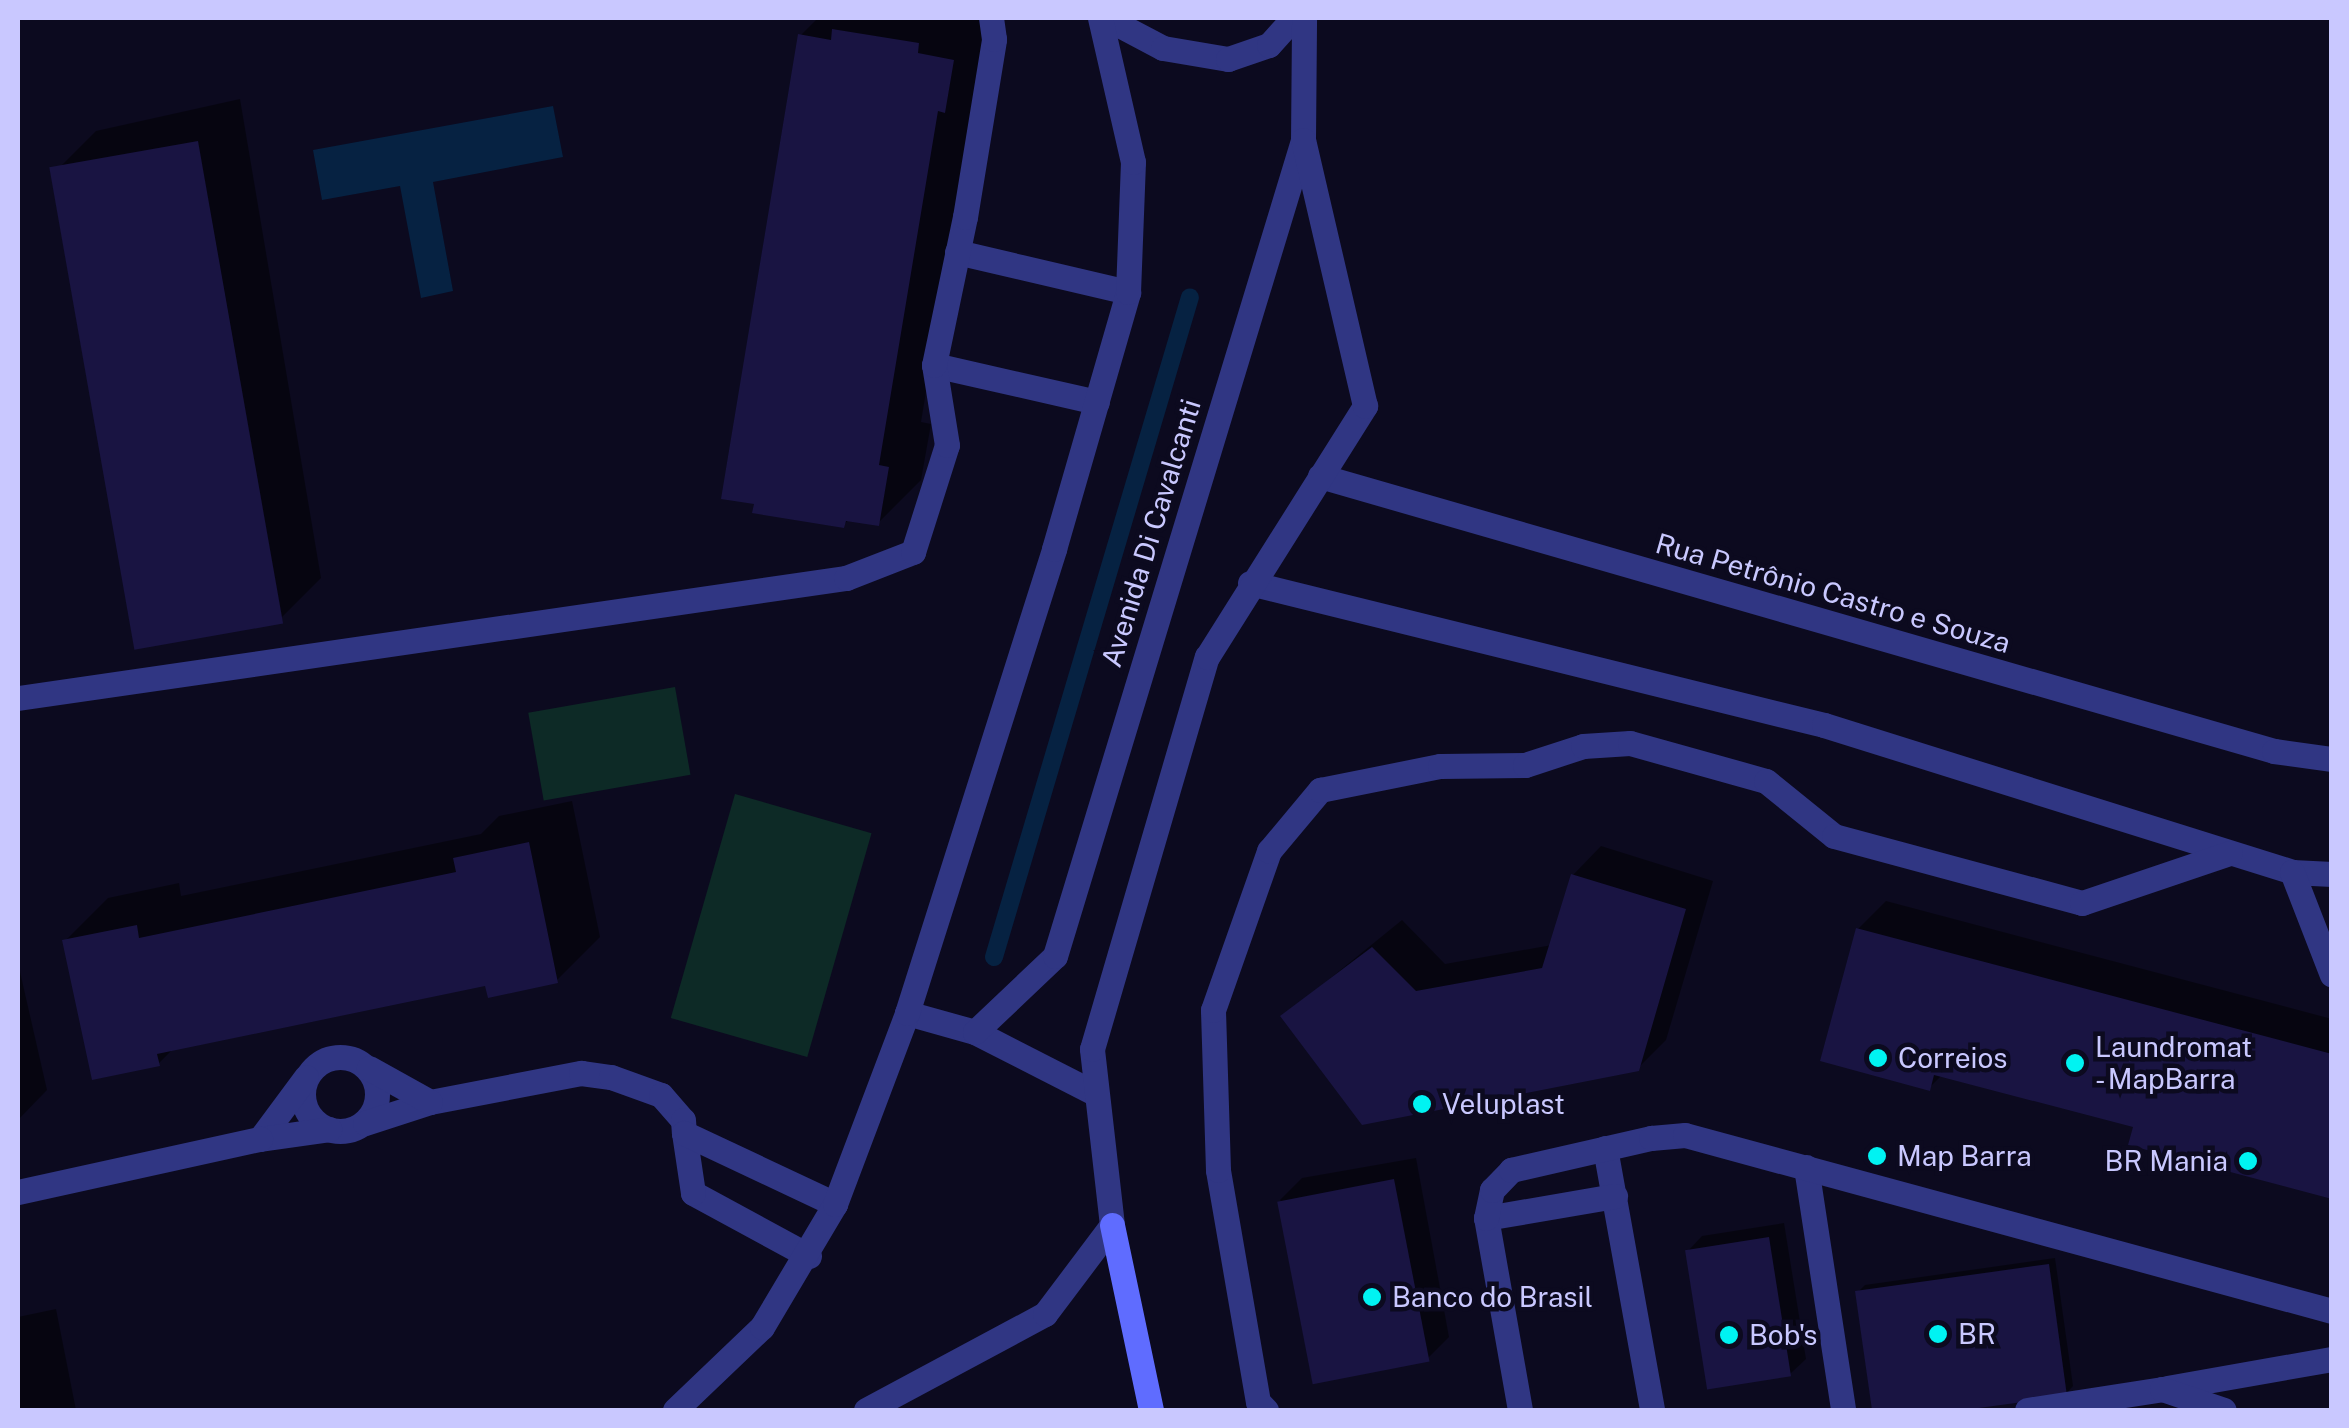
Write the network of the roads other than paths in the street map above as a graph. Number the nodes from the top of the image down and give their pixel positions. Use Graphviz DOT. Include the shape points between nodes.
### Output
graph roads {
  1 [pos="990,18"];
  2 [pos="1103,18"];
  3 [pos="1293,18"];
  4 [pos="1304,18"];
  5 [pos="1303,140"];
  6 [pos="957,252"];
  7 [pos="1129,282"];
  8 [pos="934,366"];
  9 [pos="1097,402"];
  10 [pos="1320,476"];
  11 [pos="1250,583"];
  12 [pos="18,698"];
  13 [pos="2332,759"];
  14 [pos="2230,853"];
  15 [pos="2292,872"];
  16 [pos="2332,874"];
  17 [pos="2332,976"];
  18 [pos="907,1014"];
  19 [pos="975,1032"];
  20 [pos="369,1068"];
  21 [pos="306,1078"];
  22 [pos="1092,1092"];
  23 [pos="430,1102"];
  24 [pos="364,1122"];
  25 [pos="329,1129"];
  26 [pos="684,1134"];
  27 [pos="260,1139"];
  28 [pos="1605,1148"];
  29 [pos="1806,1167"];
  30 [pos="18,1192"];
  31 [pos="1615,1196"];
  32 [pos="835,1204"];
  33 [pos="1486,1218"];
  34 [pos="1112,1226"];
  35 [pos="809,1256"];
  36 [pos="2332,1310"];
  37 [pos="2332,1359"];
  38 [pos="2162,1389"];
  39 [pos="676,1410"];
  40 [pos="866,1410"];
  41 [pos="1151,1410"];
  42 [pos="1266,1410"];
  43 [pos="1520,1410"];
  44 [pos="1652,1410"];
  45 [pos="1844,1410"];
  46 [pos="2028,1410"];
  47 [pos="2224,1410"];
  1 -- 6 [label="street" via="994,39"];
  2 -- 3 [label="street" via="1163,48 1228,59 1269,45"];
  2 -- 7 [label="street" via="1133,162"];
  4 -- 5 [label="street, Avenida Di Cavalcanti"];
  5 -- 10 [label="street" via="1366,406"];
  5 -- 19 [label="street, Avenida Di Cavalcanti" via="1055,956"];
  6 -- 7 [label="street"];
  6 -- 8 [label="street"];
  7 -- 9 [label="street"];
  8 -- 9 [label="street"];
  8 -- 12 [label="street" via="947,445 912,552 846,578"];
  9 -- 18 [label="street"];
  10 -- 11 [label="street"];
  10 -- 13 [label="street, Rua Petrônio Castro e Souza" via="2274,751"];
  11 -- 14 [label="street" via="1824,724"];
  11 -- 22 [label="street" via="1207,657 1092,1050"];
  14 -- 15 [label="street"];
  14 -- 42 [label="street" via="2082,903 1834,836 1766,780 1630,743 1584,746 1525,765 1440,766 1320,790 1268,851 1212,1010 1218,1170 1258,1402"];
  15 -- 16 [label="street"];
  15 -- 17 [label="street"];
  18 -- 19 [label="street"];
  18 -- 32 [label="street"];
  19 -- 22 [label="street"];
  20 -- 21 [label="street" via="336,1056"];
  20 -- 23 [label="street"];
  20 -- 24 [label="street" via="377,1102"];
  21 -- 25 [label="street" via="304,1102"];
  21 -- 27 [label="street"];
  22 -- 34 [label="street"];
  23 -- 24 [label="street"];
  23 -- 26 [label="street" via="581,1073 611,1076 661,1096 683,1120"];
  24 -- 25 [label="street"];
  25 -- 27 [label="street"];
  26 -- 32 [label="street"];
  26 -- 35 [label="street" via="693,1193"];
  27 -- 30 [label="street"];
  28 -- 29 [label="street" via="1684,1135"];
  28 -- 31 [label="street"];
  28 -- 33 [label="street" via="1511,1170 1492,1190"];
  29 -- 36 [label="street"];
  29 -- 45 [label="street"];
  31 -- 33 [label="street"];
  31 -- 44 [label="street"];
  32 -- 35 [label="street"];
  33 -- 43 [label="street"];
  34 -- 40 [label="street" via="1044,1314"];
  34 -- 41 [label="main road"];
  35 -- 39 [label="street" via="762,1326"];
  37 -- 38 [label="street"];
  38 -- 46 [label="street"];
  38 -- 47 [label="street"];
}
